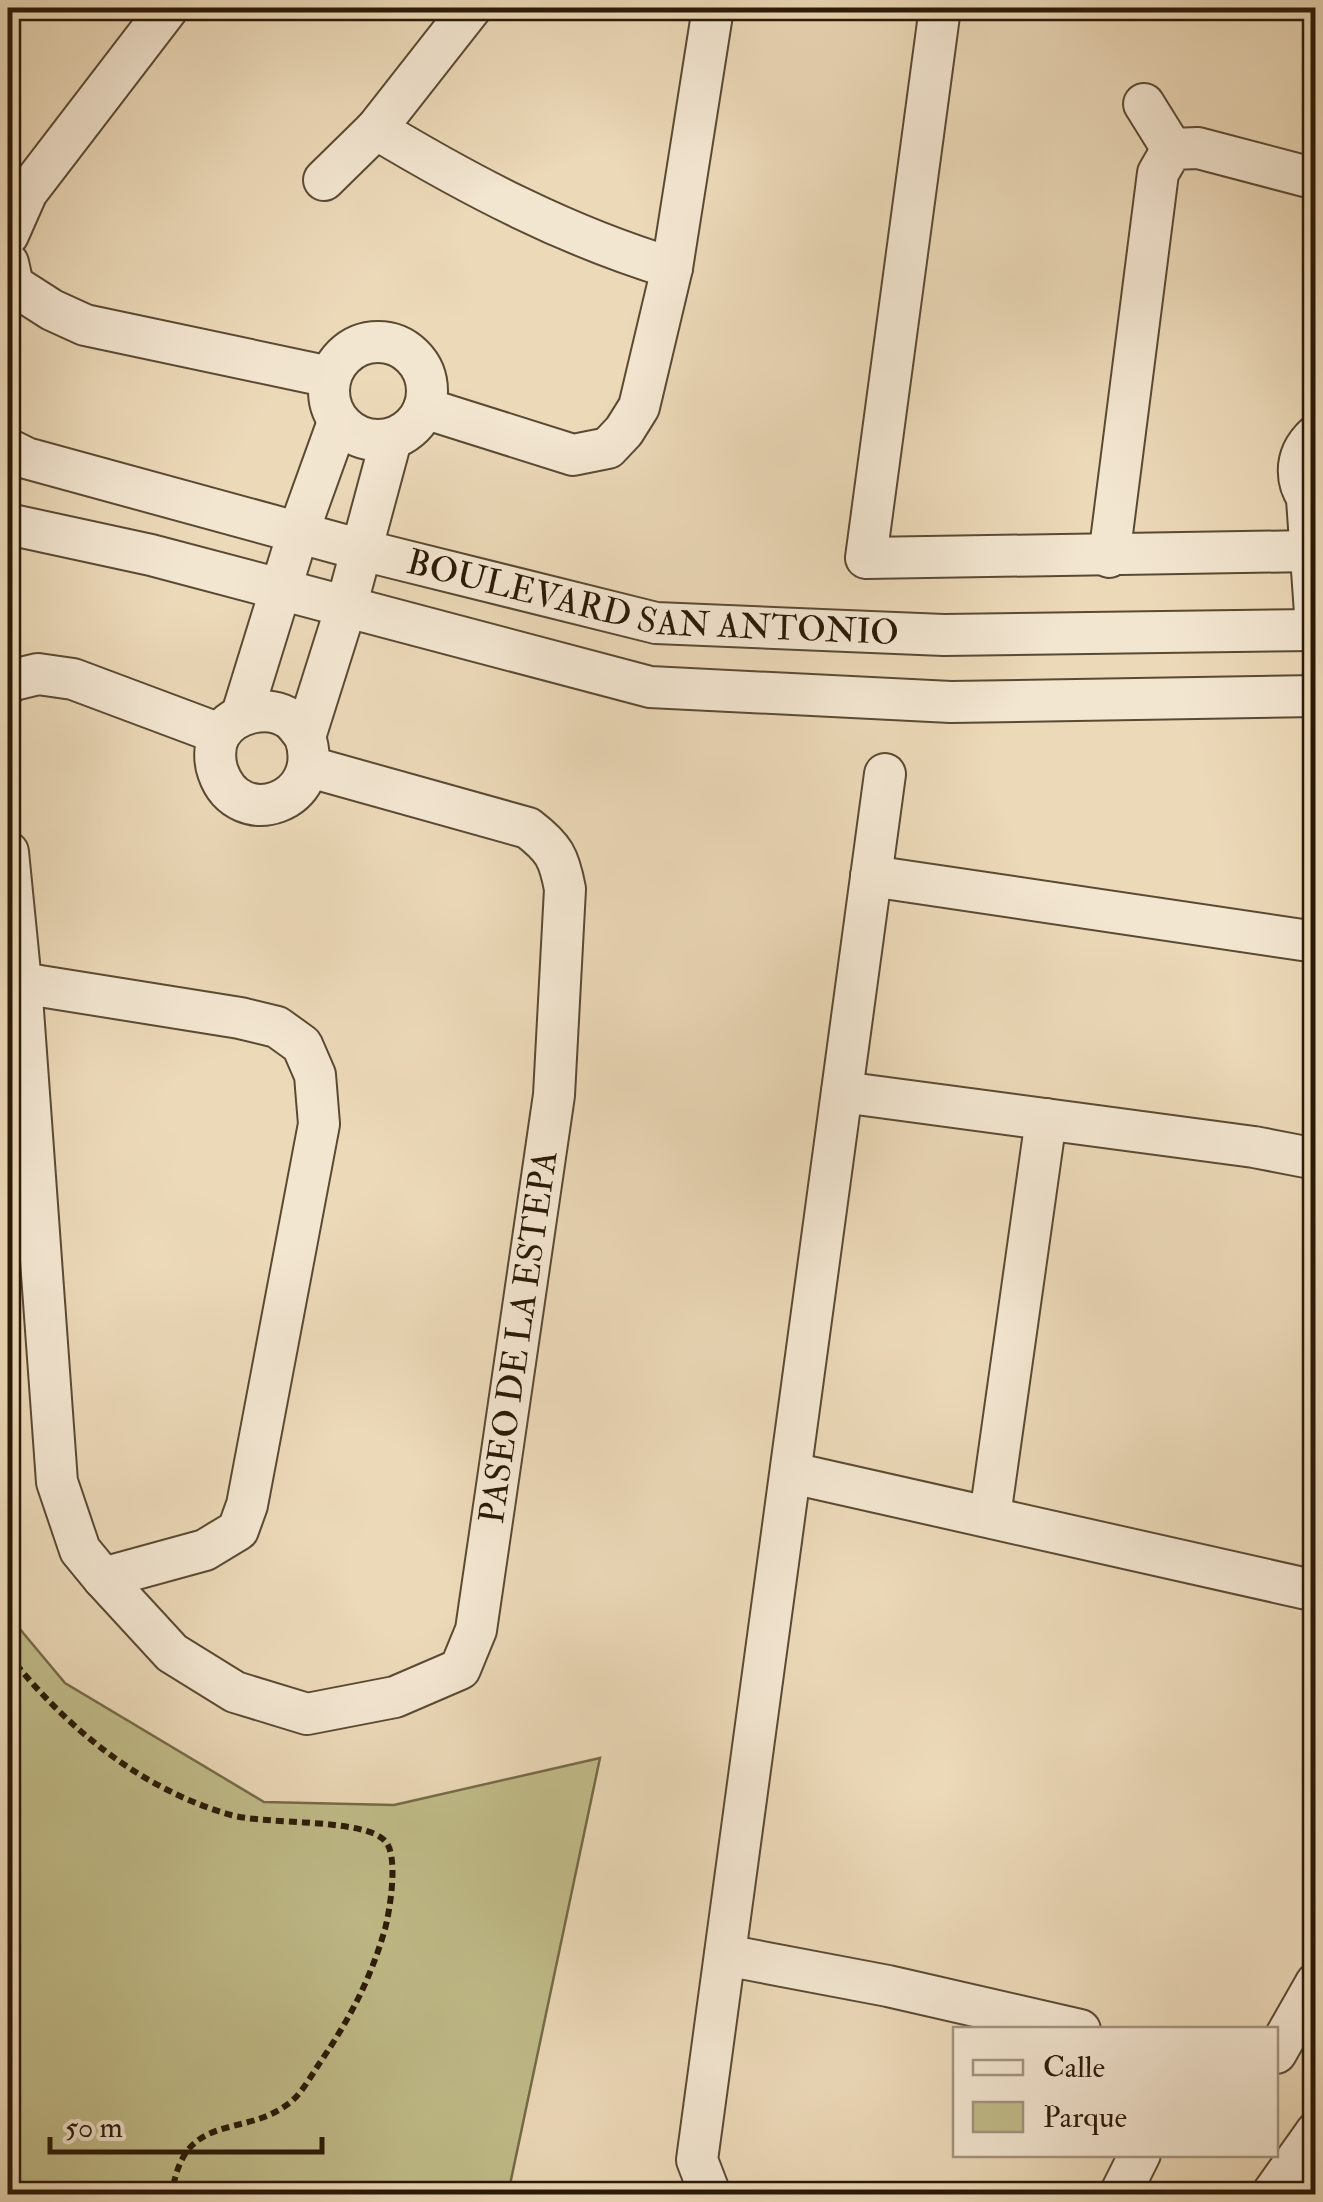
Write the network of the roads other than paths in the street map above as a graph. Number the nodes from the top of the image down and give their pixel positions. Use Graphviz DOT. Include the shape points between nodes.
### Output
graph roads {
  1 [pos="168,8"];
  2 [pos="471,8"];
  3 [pos="713,8"];
  4 [pos="940,8"];
  5 [pos="1144,104"];
  6 [pos="376,129"];
  7 [pos="1172,149"];
  8 [pos="1316,179"];
  9 [pos="324,180"];
  10 [pos="8,235"];
  11 [pos="8,263"];
  12 [pos="672,268"];
  13 [pos="330,377"];
  14 [pos="424,408"];
  15 [pos="338,422"];
  16 [pos="1316,435"];
  17 [pos="391,440"];
  18 [pos="8,448"];
  19 [pos="1311,503"];
  20 [pos="8,524"];
  21 [pos="298,533"];
  22 [pos="362,550"];
  23 [pos="1310,551"];
  24 [pos="1109,557"];
  25 [pos="280,590"];
  26 [pos="346,606"];
  27 [pos="1316,628"];
  28 [pos="8,684"];
  29 [pos="1316,696"];
  30 [pos="231,724"];
  31 [pos="307,752"];
  32 [pos="885,774"];
  33 [pos="8,852"];
  34 [pos="871,876"];
  35 [pos="1316,942"];
  36 [pos="21,983"];
  37 [pos="842,1092"];
  38 [pos="1046,1119"];
  39 [pos="1316,1159"];
  40 [pos="792,1473"];
  41 [pos="990,1516"];
  42 [pos="103,1578"];
  43 [pos="1316,1591"];
  44 [pos="725,1954"];
  45 [pos="1316,1984"];
  46 [pos="1066,2027"];
  47 [pos="1278,2050"];
  48 [pos="1316,2132"];
  49 [pos="1138,2157"];
  50 [pos="710,2194"];
  51 [pos="1120,2194"];
  52 [pos="1272,2194"];
  1 -- 10 [label="street" via="27,192"];
  2 -- 6 [label="street"];
  3 -- 12 [label="street"];
  4 -- 24 [label="street" via="866,558"];
  5 -- 7 [label="street"];
  6 -- 9 [label="street"];
  6 -- 12 [label="street" via="532,216"];
  7 -- 8 [label="street" via="1198,148"];
  7 -- 24 [label="street" via="1158,173"];
  11 -- 13 [label="street" via="14,285 85,325"];
  12 -- 14 [label="street" via="639,408 608,448 573,455"];
  13 -- 14 [label="street" via="346,352 374,341 403,348 424,369"];
  13 -- 15 [label="street" via="329,401"];
  14 -- 17 [label="street" via="416,425"];
  15 -- 17 [label="street" via="362,439"];
  15 -- 21 [label="street"];
  16 -- 19 [label="street" via="1298,470"];
  17 -- 22 [label="street"];
  18 -- 21 [label="street, BOULEVARD SAN ANTONIO"];
  19 -- 23 [label="street"];
  20 -- 25 [label="street, BOULEVARD SAN ANTONIO"];
  21 -- 22 [label="street, BOULEVARD SAN ANTONIO"];
  21 -- 25 [label="street"];
  22 -- 26 [label="street"];
  22 -- 27 [label="street, BOULEVARD SAN ANTONIO" via="656,624 944,636"];
  23 -- 24 [label="street"];
  23 -- 27 [label="street"];
  25 -- 26 [label="street, BOULEVARD SAN ANTONIO"];
  25 -- 30 [label="street"];
  26 -- 29 [label="street, BOULEVARD SAN ANTONIO" via="650,686 951,702"];
  26 -- 31 [label="street"];
  28 -- 30 [label="street, PASEO DE LA ESTEPA" via="38,674 74,679"];
  30 -- 31 [label="street, PASEO DE LA ESTEPA" via="266,710 290,718"];
  30 -- 31 [label="street" via="214,761 223,786 245,803 272,805 297,792"];
  31 -- 42 [label="street, PASEO DE LA ESTEPA" via="528,828 550,844 560,863 565,889 554,1095 476,1630 460,1669 396,1697 307,1714 235,1692 172,1653"];
  32 -- 34 [label="street"];
  33 -- 36 [label="street, PASEO DE LA ESTEPA"];
  34 -- 35 [label="street"];
  34 -- 37 [label="street"];
  36 -- 42 [label="street, PASEO DE LA ESTEPA" via="57,1482 80,1550"];
  36 -- 42 [label="street" via="277,1027 302,1045 315,1075 318,1124 238,1530 205,1550"];
  37 -- 38 [label="street"];
  37 -- 40 [label="street"];
  38 -- 39 [label="street"];
  38 -- 41 [label="street"];
  40 -- 41 [label="street"];
  40 -- 44 [label="street"];
  41 -- 43 [label="street"];
  44 -- 46 [label="street"];
  44 -- 50 [label="street" via="697,2160"];
  45 -- 47 [label="street"];
  48 -- 52 [label="street"];
  49 -- 51 [label="street"];
}
